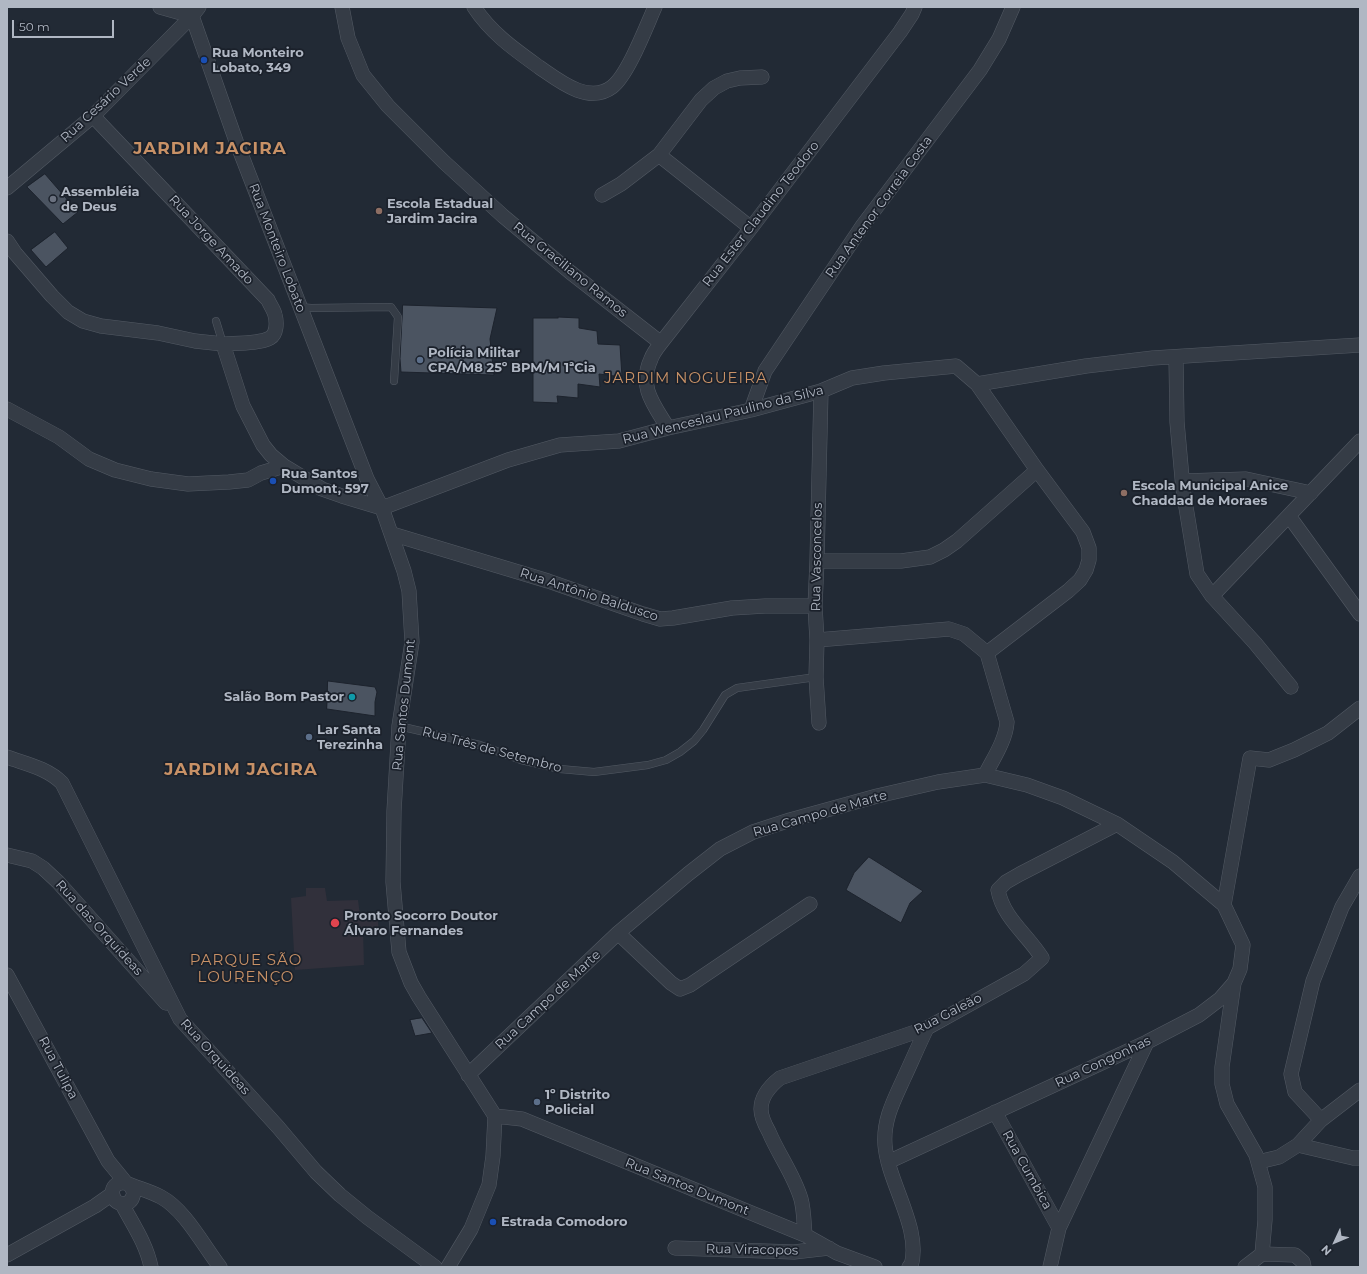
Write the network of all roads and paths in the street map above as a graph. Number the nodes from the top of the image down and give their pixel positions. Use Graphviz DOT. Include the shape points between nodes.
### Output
graph roads {
  1 [pos="160,7"];
  2 [pos="342,7"];
  3 [pos="474,7"];
  4 [pos="655,7"];
  5 [pos="915,7"];
  6 [pos="1013,7"];
  7 [pos="196,12"];
  8 [pos="762,77"];
  9 [pos="93,116"];
  10 [pos="659,156"];
  11 [pos="7,188"];
  12 [pos="602,196"];
  13 [pos="751,228"];
  14 [pos="7,241"];
  15 [pos="300,307"];
  16 [pos="216,321"];
  17 [pos="661,343"];
  18 [pos="222,344"];
  19 [pos="1360,345"];
  20 [pos="1176,358"];
  21 [pos="394,381"];
  22 [pos="976,384"];
  23 [pos="821,391"];
  24 [pos="7,409"];
  25 [pos="751,410"];
  26 [pos="668,428"];
  27 [pos="1360,442"];
  28 [pos="284,466"];
  29 [pos="1037,470"];
  30 [pos="1183,481"];
  31 [pos="1311,493"];
  32 [pos="382,508"];
  33 [pos="1289,516"];
  34 [pos="392,534"];
  35 [pos="817,561"];
  36 [pos="1212,596"];
  37 [pos="815,606"];
  38 [pos="1360,614"];
  39 [pos="817,640"];
  40 [pos="987,653"];
  41 [pos="816,677"];
  42 [pos="1291,687"];
  43 [pos="1360,708"];
  44 [pos="819,723"];
  45 [pos="399,726"];
  46 [pos="7,757"];
  47 [pos="985,775"];
  48 [pos="1117,824"];
  49 [pos="7,855"];
  50 [pos="1360,876"];
  51 [pos="810,904"];
  52 [pos="1224,905"];
  53 [pos="618,933"];
  54 [pos="7,975"];
  55 [pos="1234,983"];
  56 [pos="180,1019"];
  57 [pos="927,1028"];
  58 [pos="1147,1042"];
  59 [pos="468,1075"];
  60 [pos="1360,1090"];
  61 [pos="995,1112"];
  62 [pos="495,1116"];
  63 [pos="1321,1120"];
  64 [pos="1298,1145"];
  65 [pos="1360,1158"];
  66 [pos="888,1162"];
  67 [pos="1258,1162"];
  68 [pos="123,1194"];
  69 [pos="1059,1228"];
  70 [pos="805,1235"];
  71 [pos="675,1248"];
  72 [pos="829,1248"];
  73 [pos="1262,1254"];
  74 [pos="7,1255"];
  75 [pos="151,1267"];
  76 [pos="220,1267"];
  77 [pos="435,1267"];
  78 [pos="448,1267"];
  79 [pos="876,1267"];
  80 [pos="909,1267"];
  81 [pos="1050,1267"];
  82 [pos="1245,1267"];
  83 [pos="1304,1267"];
  1 -- 7 [label="street"];
  2 -- 17 [label="street, Rua Graciliano Ramos" via="348,38 363,75 388,106 503,216"];
  3 -- 4 [label="street" via="508,45 564,84 591,93 603,92 620,80"];
  5 -- 13 [label="street, Rua Ester Claudino Teodoro" via="900,32"];
  6 -- 25 [label="street, Rua Antenor Correia Costa" via="980,70 863,225 765,371"];
  7 -- 9 [label="street, Rua Cesário Verde"];
  7 -- 15 [label="street, Rua Monteiro Lobato" via="236,141"];
  8 -- 10 [label="street" via="726,81 714,88 701,100"];
  9 -- 11 [label="street, Rua Cesário Verde"];
  9 -- 18 [label="street, Rua Jorge Amado" via="268,300 275,314 276,324 271,337"];
  10 -- 12 [label="street"];
  10 -- 13 [label="street"];
  13 -- 17 [label="street, Rua Ester Claudino Teodoro"];
  14 -- 18 [label="street" via="52,296 68,312 83,321 100,326"];
  15 -- 21 [label="lane" via="391,307 398,317"];
  15 -- 32 [label="street, Rua Monteiro Lobato" via="358,457"];
  16 -- 18 [label="lane"];
  17 -- 26 [label="street, Rua Ester Claudino Teodoro" via="651,358 646,382 648,394"];
  18 -- 28 [label="street" via="243,406 263,445"];
  19 -- 20 [label="street"];
  20 -- 22 [label="street" via="1152,358 1086,366"];
  20 -- 30 [label="street" via="1177,422"];
  22 -- 23 [label="street, Rua Wenceslau Paulino da Silva" via="956,366 852,378"];
  22 -- 29 [label="street, Rua Wenceslau Paulino da Silva"];
  23 -- 25 [label="street, Rua Wenceslau Paulino da Silva"];
  23 -- 35 [label="street, Rua Vasconcelos"];
  24 -- 28 [label="street" via="59,437 88,459 115,470 151,479 188,484 229,482 248,480"];
  25 -- 26 [label="street, Rua Wenceslau Paulino da Silva"];
  26 -- 32 [label="street, Rua Wenceslau Paulino da Silva" via="619,441 560,445 508,460"];
  27 -- 31 [label="street"];
  28 -- 32 [label="street" via="322,489"];
  29 -- 35 [label="street" via="957,541 930,557 901,561"];
  29 -- 40 [label="street, Rua Wenceslau Paulino da Silva" via="1083,532 1090,548 1089,560 1080,580 1068,591"];
  30 -- 31 [label="street" via="1246,479"];
  30 -- 36 [label="street" via="1197,574"];
  31 -- 33 [label="street"];
  32 -- 34 [label="street, Rua Santos Dumont"];
  33 -- 36 [label="street"];
  33 -- 38 [label="street"];
  34 -- 37 [label="street, Rua Antônio Baldusco" via="548,581 660,619 732,608"];
  34 -- 45 [label="street, Rua Santos Dumont" via="409,591 412,642"];
  35 -- 37 [label="street, Rua Vasconcelos"];
  36 -- 42 [label="street"];
  37 -- 39 [label="street, Rua Vasconcelos"];
  39 -- 40 [label="street" via="949,629 964,634"];
  39 -- 41 [label="street, Rua Vasconcelos"];
  40 -- 47 [label="street" via="1007,722 1003,740"];
  41 -- 44 [label="street, Rua Vasconcelos"];
  41 -- 45 [label="lane, Rua Três de Setembro" via="737,688 725,695 703,730 680,752 666,760 648,765 594,772 560,769 521,760 480,745"];
  43 -- 52 [label="street" via="1328,733 1294,750 1269,760 1250,758"];
  45 -- 59 [label="street, Rua Santos Dumont" via="393,882 399,952 411,983"];
  46 -- 56 [label="street, Rua Orquideas" via="45,770 62,783"];
  47 -- 48 [label="street, Rua Campo de Marte" via="1027,785 1063,798"];
  47 -- 53 [label="street, Rua Campo de Marte" via="938,782 877,796 753,832 720,849"];
  48 -- 52 [label="street, Rua Campo de Marte" via="1173,862"];
  48 -- 57 [label="street, Rua Galeão" via="1001,886 998,890 999,898 1004,908 1042,958 1024,974"];
  49 -- 56 [label="street, Rua das Orquídeas" via="32,861 58,882"];
  50 -- 63 [label="street" via="1342,907 1312,981 1291,1074 1295,1092"];
  51 -- 53 [label="street" via="690,985 680,989"];
  52 -- 55 [label="street, Rua Congonhas" via="1243,945 1240,969"];
  53 -- 59 [label="street, Rua Campo de Marte"];
  54 -- 68 [label="street, Rua Tulipa" via="108,1161"];
  55 -- 58 [label="street, Rua Congonhas" via="1220,999 1199,1015"];
  55 -- 67 [label="street" via="1222,1067 1222,1084 1227,1104"];
  56 -- 77 [label="street, Rua Orquideas" via="316,1172 367,1217"];
  57 -- 66 [label="street" via="888,1113 885,1144"];
  57 -- 70 [label="street, Rua Galeão" via="780,1078 766,1091 761,1109 764,1123 801,1199"];
  58 -- 61 [label="street, Rua Congonhas"];
  58 -- 69 [label="street"];
  59 -- 62 [label="street, Rua Santos Dumont"];
  60 -- 63 [label="street"];
  61 -- 66 [label="street, Rua Congonhas"];
  61 -- 69 [label="street, Rua Cumbica"];
  62 -- 70 [label="street, Rua Santos Dumont" via="522,1119"];
  62 -- 78 [label="street" via="494,1156 489,1185 471,1229"];
  63 -- 64 [label="street"];
  64 -- 65 [label="street"];
  64 -- 67 [label="street" via="1279,1157"];
  66 -- 80 [label="street" via="913,1238 914,1252"];
  67 -- 73 [label="street" via="1265,1187"];
  68 -- 74 [label="street" via="95,1206"];
  68 -- 75 [label="street, Rua Tulipa" via="131,1220 149,1256"];
  68 -- 76 [label="street" via="152,1193 171,1204 200,1238"];
  69 -- 81 [label="street"];
  70 -- 72 [label="street, Rua Santos Dumont"];
  71 -- 72 [label="street, Rua Viracopos" via="794,1252"];
  72 -- 79 [label="street, Rua Santos Dumont"];
  73 -- 82 [label="street"];
  73 -- 83 [label="street" via="1295,1255 1303,1262"];
}
